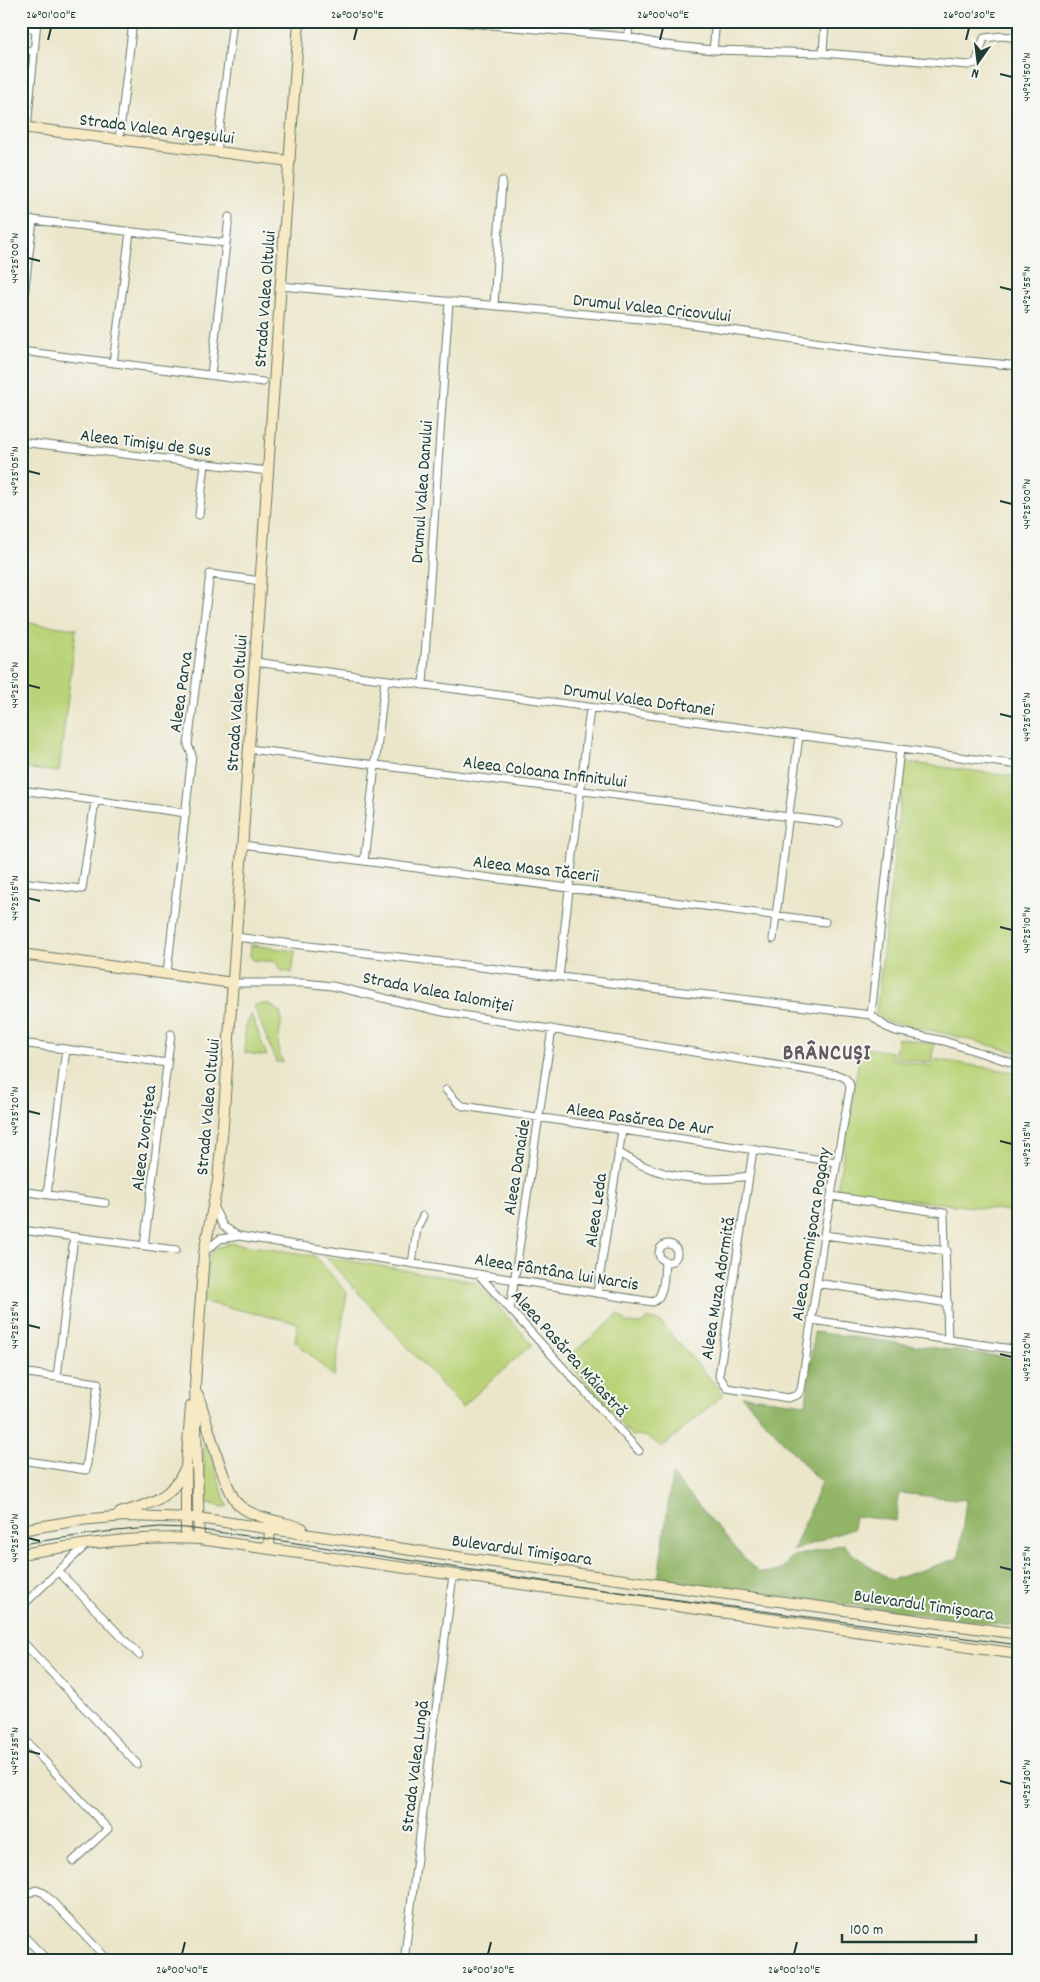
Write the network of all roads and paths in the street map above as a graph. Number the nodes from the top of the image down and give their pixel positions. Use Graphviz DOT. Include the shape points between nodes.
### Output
graph roads {
  1 [pos="134,21"];
  2 [pos="233,21"];
  3 [pos="299,21"];
  4 [pos="445,21"];
  5 [pos="629,21"];
  6 [pos="716,21"];
  7 [pos="825,21"];
  8 [pos="37,25"];
  9 [pos="21,27"];
  10 [pos="628,37"];
  11 [pos="1019,38"];
  12 [pos="21,50"];
  13 [pos="713,50"];
  14 [pos="34,52"];
  15 [pos="823,53"];
  16 [pos="24,128"];
  17 [pos="119,140"];
  18 [pos="217,152"];
  19 [pos="290,161"];
  20 [pos="502,181"];
  21 [pos="229,217"];
  22 [pos="130,232"];
  23 [pos="226,243"];
  24 [pos="281,286"];
  25 [pos="449,301"];
  26 [pos="494,306"];
  27 [pos="21,320"];
  28 [pos="21,351"];
  29 [pos="113,363"];
  30 [pos="1019,366"];
  31 [pos="211,375"];
  32 [pos="263,382"];
  33 [pos="21,442"];
  34 [pos="205,464"];
  35 [pos="268,472"];
  36 [pos="199,515"];
  37 [pos="261,581"];
  38 [pos="255,662"];
  39 [pos="385,680"];
  40 [pos="423,685"];
  41 [pos="590,708"];
  42 [pos="799,736"];
  43 [pos="249,749"];
  44 [pos="900,749"];
  45 [pos="375,765"];
  46 [pos="1019,765"];
  47 [pos="21,790"];
  48 [pos="580,791"];
  49 [pos="95,800"];
  50 [pos="186,813"];
  51 [pos="790,817"];
  52 [pos="838,823"];
  53 [pos="242,845"];
  54 [pos="364,861"];
  55 [pos="21,882"];
  56 [pos="569,887"];
  57 [pos="776,915"];
  58 [pos="825,922"];
  59 [pos="236,938"];
  60 [pos="773,939"];
  61 [pos="21,954"];
  62 [pos="167,973"];
  63 [pos="558,977"];
  64 [pos="233,983"];
  65 [pos="871,1015"];
  66 [pos="552,1029"];
  67 [pos="171,1034"];
  68 [pos="21,1043"];
  69 [pos="66,1049"];
  70 [pos="167,1063"];
  71 [pos="1019,1065"];
  72 [pos="846,1078"];
  73 [pos="446,1090"];
  74 [pos="539,1118"];
  75 [pos="622,1131"];
  76 [pos="753,1150"];
  77 [pos="618,1152"];
  78 [pos="836,1162"];
  79 [pos="750,1176"];
  80 [pos="21,1191"];
  81 [pos="47,1195"];
  82 [pos="831,1196"];
  83 [pos="105,1202"];
  84 [pos="214,1205"];
  85 [pos="423,1216"];
  86 [pos="21,1230"];
  87 [pos="824,1235"];
  88 [pos="239,1236"];
  89 [pos="74,1237"];
  90 [pos="144,1246"];
  91 [pos="176,1250"];
  92 [pos="947,1252"];
  93 [pos="204,1253"];
  94 [pos="665,1261"];
  95 [pos="412,1264"];
  96 [pos="478,1274"];
  97 [pos="514,1280"];
  98 [pos="817,1283"];
  99 [pos="598,1293"];
  100 [pos="948,1303"];
  101 [pos="510,1309"];
  102 [pos="812,1320"];
  103 [pos="948,1340"];
  104 [pos="1019,1350"];
  105 [pos="21,1372"];
  106 [pos="56,1377"];
  107 [pos="195,1386"];
  108 [pos="797,1395"];
  109 [pos="640,1452"];
  110 [pos="21,1460"];
  111 [pos="186,1468"];
  112 [pos="186,1517"];
  113 [pos="104,1518"];
  114 [pos="198,1518"];
  115 [pos="270,1528"];
  116 [pos="21,1530"];
  117 [pos="186,1538"];
  118 [pos="336,1538"];
  119 [pos="199,1539"];
  120 [pos="86,1544"];
  121 [pos="269,1548"];
  122 [pos="21,1554"];
  123 [pos="58,1572"];
  124 [pos="453,1575"];
  125 [pos="21,1607"];
  126 [pos="855,1611"];
  127 [pos="853,1630"];
  128 [pos="1019,1634"];
  129 [pos="21,1640"];
  130 [pos="1019,1654"];
  131 [pos="139,1655"];
  132 [pos="21,1736"];
  133 [pos="137,1764"];
  134 [pos="73,1861"];
  135 [pos="21,1896"];
  136 [pos="21,1933"];
  137 [pos="48,1961"];
  138 [pos="109,1961"];
  139 [pos="404,1961"];
  1 -- 17 [label="street"];
  2 -- 18 [label="street"];
  3 -- 19 [label="main road, Strada Valea Oltului"];
  4 -- 10 [label="street"];
  5 -- 10 [label="street"];
  6 -- 13 [label="street"];
  7 -- 15 [label="street"];
  8 -- 9 [label="street"];
  8 -- 14 [label="street"];
  10 -- 13 [label="street"];
  11 -- 15 [label="street" via="984,38 978,60 971,65"];
  12 -- 14 [label="street"];
  13 -- 15 [label="street"];
  14 -- 16 [label="street"];
  16 -- 17 [label="main road, Strada Valea Argeșului"];
  17 -- 18 [label="main road, Strada Valea Argeșului"];
  18 -- 19 [label="main road, Strada Valea Argeșului"];
  19 -- 24 [label="main road, Strada Valea Oltului"];
  20 -- 26 [label="street"];
  21 -- 23 [label="street"];
  22 -- 23 [label="street"];
  22 -- 27 [label="street" via="33,220"];
  22 -- 29 [label="street"];
  23 -- 31 [label="street"];
  24 -- 25 [label="street, Drumul Valea Cricovului"];
  24 -- 35 [label="main road, Strada Valea Oltului"];
  25 -- 26 [label="street, Drumul Valea Cricovului"];
  25 -- 40 [label="street, Drumul Valea Danului"];
  26 -- 30 [label="street, Drumul Valea Cricovului" via="684,323 891,353"];
  28 -- 29 [label="street"];
  29 -- 31 [label="street"];
  31 -- 32 [label="street"];
  33 -- 34 [label="street, Aleea Timișu de Sus"];
  34 -- 35 [label="street, Aleea Timișu de Sus"];
  34 -- 36 [label="street"];
  35 -- 37 [label="main road, Strada Valea Oltului"];
  37 -- 38 [label="main road, Strada Valea Oltului"];
  37 -- 50 [label="street, Aleea Parva" via="210,574 188,745 192,755"];
  38 -- 39 [label="street, Drumul Valea Doftanei"];
  38 -- 43 [label="main road, Strada Valea Oltului"];
  39 -- 40 [label="street, Drumul Valea Doftanei"];
  39 -- 45 [label="street"];
  40 -- 41 [label="street, Drumul Valea Doftanei"];
  41 -- 42 [label="street, Drumul Valea Doftanei"];
  41 -- 48 [label="street"];
  42 -- 44 [label="street, Drumul Valea Doftanei"];
  42 -- 51 [label="street"];
  43 -- 45 [label="street, Aleea Coloana Infinitului"];
  43 -- 53 [label="main road, Strada Valea Oltului"];
  44 -- 46 [label="street, Drumul Valea Doftanei"];
  44 -- 65 [label="street"];
  45 -- 48 [label="street, Aleea Coloana Infinitului"];
  45 -- 54 [label="street"];
  47 -- 49 [label="street"];
  48 -- 51 [label="street, Aleea Coloana Infinitului"];
  48 -- 56 [label="street"];
  49 -- 50 [label="street"];
  49 -- 55 [label="street" via="82,890"];
  50 -- 62 [label="street, Aleea Parva"];
  51 -- 52 [label="street, Aleea Coloana Infinitului"];
  51 -- 57 [label="street"];
  53 -- 54 [label="street, Aleea Masa Tăcerii"];
  53 -- 59 [label="main road, Strada Valea Oltului"];
  54 -- 56 [label="street, Aleea Masa Tăcerii"];
  56 -- 57 [label="street, Aleea Masa Tăcerii"];
  56 -- 63 [label="street"];
  57 -- 58 [label="street, Aleea Masa Tăcerii"];
  57 -- 60 [label="street"];
  59 -- 63 [label="street"];
  59 -- 64 [label="main road, Strada Valea Oltului"];
  61 -- 62 [label="main road, Strada Valea Ialomiței"];
  62 -- 64 [label="main road, Strada Valea Ialomiței"];
  63 -- 65 [label="street"];
  64 -- 66 [label="street, Strada Valea Ialomiței" via="332,986 431,1010"];
  64 -- 84 [label="main road, Strada Valea Oltului"];
  65 -- 71 [label="street" via="896,1031 944,1041"];
  66 -- 72 [label="street, Strada Valea Ialomiței"];
  66 -- 74 [label="street, Aleea Danaide"];
  67 -- 70 [label="street, Aleea Zvoriștea"];
  68 -- 69 [label="street"];
  69 -- 70 [label="street"];
  69 -- 81 [label="street"];
  70 -- 90 [label="street, Aleea Zvoriștea"];
  72 -- 78 [label="street, Aleea Domnișoara Pogany" via="850,1088"];
  73 -- 74 [label="street, Aleea Pasărea De Aur" via="463,1106"];
  74 -- 75 [label="street, Aleea Pasărea De Aur"];
  74 -- 97 [label="street, Aleea Danaide"];
  75 -- 76 [label="street, Aleea Pasărea De Aur"];
  75 -- 77 [label="street, Aleea Leda"];
  76 -- 78 [label="street, Aleea Pasărea De Aur"];
  76 -- 79 [label="street, Aleea Muza Adormită"];
  77 -- 79 [label="street" via="646,1168 697,1180"];
  77 -- 99 [label="street, Aleea Leda"];
  78 -- 82 [label="street, Aleea Domnișoara Pogany"];
  79 -- 108 [label="street, Aleea Muza Adormită" via="719,1376 727,1388 788,1398"];
  80 -- 81 [label="street"];
  81 -- 83 [label="street"];
  82 -- 87 [label="street, Aleea Domnișoara Pogany"];
  82 -- 92 [label="street" via="944,1213"];
  84 -- 88 [label="street" via="223,1226"];
  84 -- 93 [label="main road, Strada Valea Oltului"];
  85 -- 95 [label="street" via="416,1228"];
  86 -- 89 [label="street"];
  87 -- 92 [label="street"];
  87 -- 98 [label="street, Aleea Domnișoara Pogany"];
  88 -- 93 [label="street, Aleea Fântâna lui Narcis" via="220,1239"];
  88 -- 95 [label="street, Aleea Fântâna lui Narcis"];
  89 -- 90 [label="street"];
  89 -- 106 [label="street"];
  90 -- 91 [label="street"];
  92 -- 100 [label="street"];
  93 -- 107 [label="main road, Strada Valea Oltului"];
  94 -- 99 [label="street, Aleea Fântâna lui Narcis" via="661,1294 653,1302"];
  95 -- 96 [label="street, Aleea Fântâna lui Narcis"];
  96 -- 97 [label="street, Aleea Fântâna lui Narcis"];
  96 -- 101 [label="street, Aleea Pasărea Măiastră"];
  97 -- 99 [label="street, Aleea Fântâna lui Narcis"];
  97 -- 101 [label="street, Aleea Danaide"];
  98 -- 100 [label="street"];
  98 -- 102 [label="street, Aleea Domnișoara Pogany"];
  100 -- 103 [label="street"];
  101 -- 109 [label="street, Aleea Pasărea Măiastră"];
  102 -- 103 [label="street"];
  102 -- 108 [label="street, Aleea Domnișoara Pogany" via="801,1390"];
  103 -- 104 [label="street"];
  105 -- 106 [label="street"];
  106 -- 110 [label="street" via="98,1383 86,1470"];
  107 -- 111 [label="main road, Strada Valea Oltului" via="188,1423"];
  107 -- 114 [label="main road, Strada Valea Oltului"];
  107 -- 118 [label="main road" via="231,1496 239,1506"];
  111 -- 112 [label="main road, Strada Valea Oltului"];
  111 -- 113 [label="main road" via="174,1488 161,1498"];
  112 -- 113 [label="main road, Bulevardul Timișoara"];
  112 -- 114 [label="main road, Bulevardul Timișoara"];
  112 -- 117 [label="main road, Strada Valea Oltului"];
  113 -- 116 [label="main road, Bulevardul Timișoara"];
  114 -- 115 [label="main road, Bulevardul Timișoara"];
  114 -- 119 [label="main road, Strada Valea Oltului"];
  115 -- 118 [label="main road, Bulevardul Timișoara"];
  115 -- 121 [label="main road"];
  117 -- 119 [label="main road, Bulevardul Timișoara"];
  117 -- 120 [label="main road, Bulevardul Timișoara"];
  118 -- 126 [label="main road, Bulevardul Timișoara"];
  119 -- 121 [label="main road, Bulevardul Timișoara"];
  120 -- 122 [label="main road, Bulevardul Timișoara"];
  120 -- 123 [label="street"];
  121 -- 124 [label="main road, Bulevardul Timișoara"];
  123 -- 125 [label="street"];
  123 -- 131 [label="street"];
  124 -- 127 [label="main road, Bulevardul Timișoara"];
  124 -- 139 [label="street, Strada Valea Lungă"];
  126 -- 127 [label="main road"];
  126 -- 128 [label="main road, Bulevardul Timișoara"];
  127 -- 130 [label="main road, Bulevardul Timișoara"];
  129 -- 133 [label="street"];
  132 -- 134 [label="street" via="108,1829"];
  135 -- 138 [label="street" via="36,1890 44,1893"];
  136 -- 137 [label="street"];
}
